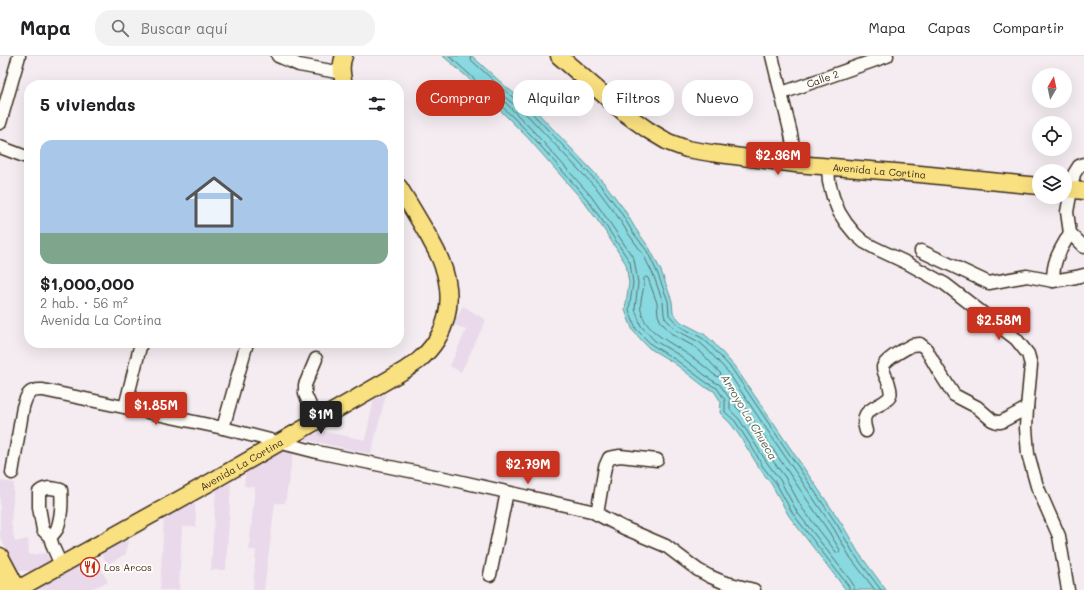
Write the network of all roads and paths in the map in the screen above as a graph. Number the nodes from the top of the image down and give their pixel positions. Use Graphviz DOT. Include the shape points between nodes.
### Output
graph roads {
  1 [pos="19,56"];
  2 [pos="278,56"];
  3 [pos="294,56"];
  4 [pos="559,56"];
  5 [pos="772,56"];
  6 [pos="887,56"];
  7 [pos="342,66"];
  8 [pos="782,93"];
  9 [pos="0,123"];
  10 [pos="0,147"];
  11 [pos="24,156"];
  12 [pos="796,164"];
  13 [pos="1084,164"];
  14 [pos="828,167"];
  15 [pos="1032,185"];
  16 [pos="1074,190"];
  17 [pos="404,195"];
  18 [pos="1070,233"];
  19 [pos="1084,247"];
  20 [pos="922,251"];
  21 [pos="1084,275"];
  22 [pos="1053,280"];
  23 [pos="140,348"];
  24 [pos="246,348"];
  25 [pos="316,359"];
  26 [pos="125,407"];
  27 [pos="1027,408"];
  28 [pos="317,421"];
  29 [pos="223,428"];
  30 [pos="866,431"];
  31 [pos="280,442"];
  32 [pos="657,460"];
  33 [pos="12,473"];
  34 [pos="507,492"];
  35 [pos="597,514"];
  36 [pos="50,537"];
  37 [pos="0,556"];
  38 [pos="61,565"];
  39 [pos="490,575"];
  40 [pos="0,577"];
  41 [pos="727,586"];
  42 [pos="14,590"];
  43 [pos="754,590"];
  44 [pos="1068,590"];
  1 -- 9 [label="street"];
  2 -- 7 [label="street" via="299,65"];
  3 -- 7 [label="street"];
  4 -- 12 [label="main road, Avenida La Cortina" via="627,115 668,142 711,154"];
  5 -- 8 [label="street"];
  6 -- 8 [label="street, Calle 2"];
  8 -- 12 [label="street"];
  10 -- 11 [label="street"];
  12 -- 14 [label="main road, Avenida La Cortina"];
  13 -- 16 [label="street" via="1079,166 1074,174"];
  14 -- 15 [label="main road, Avenida La Cortina"];
  14 -- 27 [label="street" via="829,182 839,212 855,234 864,242 945,284 1020,343 1028,354 1031,365"];
  16 -- 18 [label="street" via="1067,212"];
  17 -- 28 [label="main road, Avenida La Cortina" via="435,248 445,271 449,305 444,329 438,340 418,361"];
  18 -- 19 [label="street"];
  18 -- 22 [label="street" via="1056,258"];
  20 -- 22 [label="street" via="989,283 1027,276"];
  21 -- 22 [label="street"];
  23 -- 26 [label="street"];
  24 -- 29 [label="street"];
  25 -- 28 [label="street" via="305,385 305,394"];
  26 -- 29 [label="street"];
  26 -- 33 [label="street" via="43,390 31,392 23,407"];
  27 -- 30 [label="street" via="1001,422 992,420 977,407 954,395 926,349 916,344 884,363 883,371 891,388 891,396 866,414 863,420"];
  27 -- 44 [label="street" via="1028,454 1037,486 1058,536"];
  28 -- 31 [label="main road, Avenida La Cortina"];
  29 -- 31 [label="street"];
  31 -- 34 [label="street" via="324,454"];
  31 -- 38 [label="main road, Avenida La Cortina"];
  32 -- 35 [label="street" via="620,456 610,458 605,467"];
  34 -- 35 [label="street"];
  34 -- 39 [label="street"];
  35 -- 41 [label="street" via="666,546 698,570"];
  36 -- 38 [label="street"];
  37 -- 42 [label="main road"];
  38 -- 42 [label="main road, Avenida La Cortina"];
  40 -- 42 [label="highway"];
  41 -- 43 [label="street"];
}
